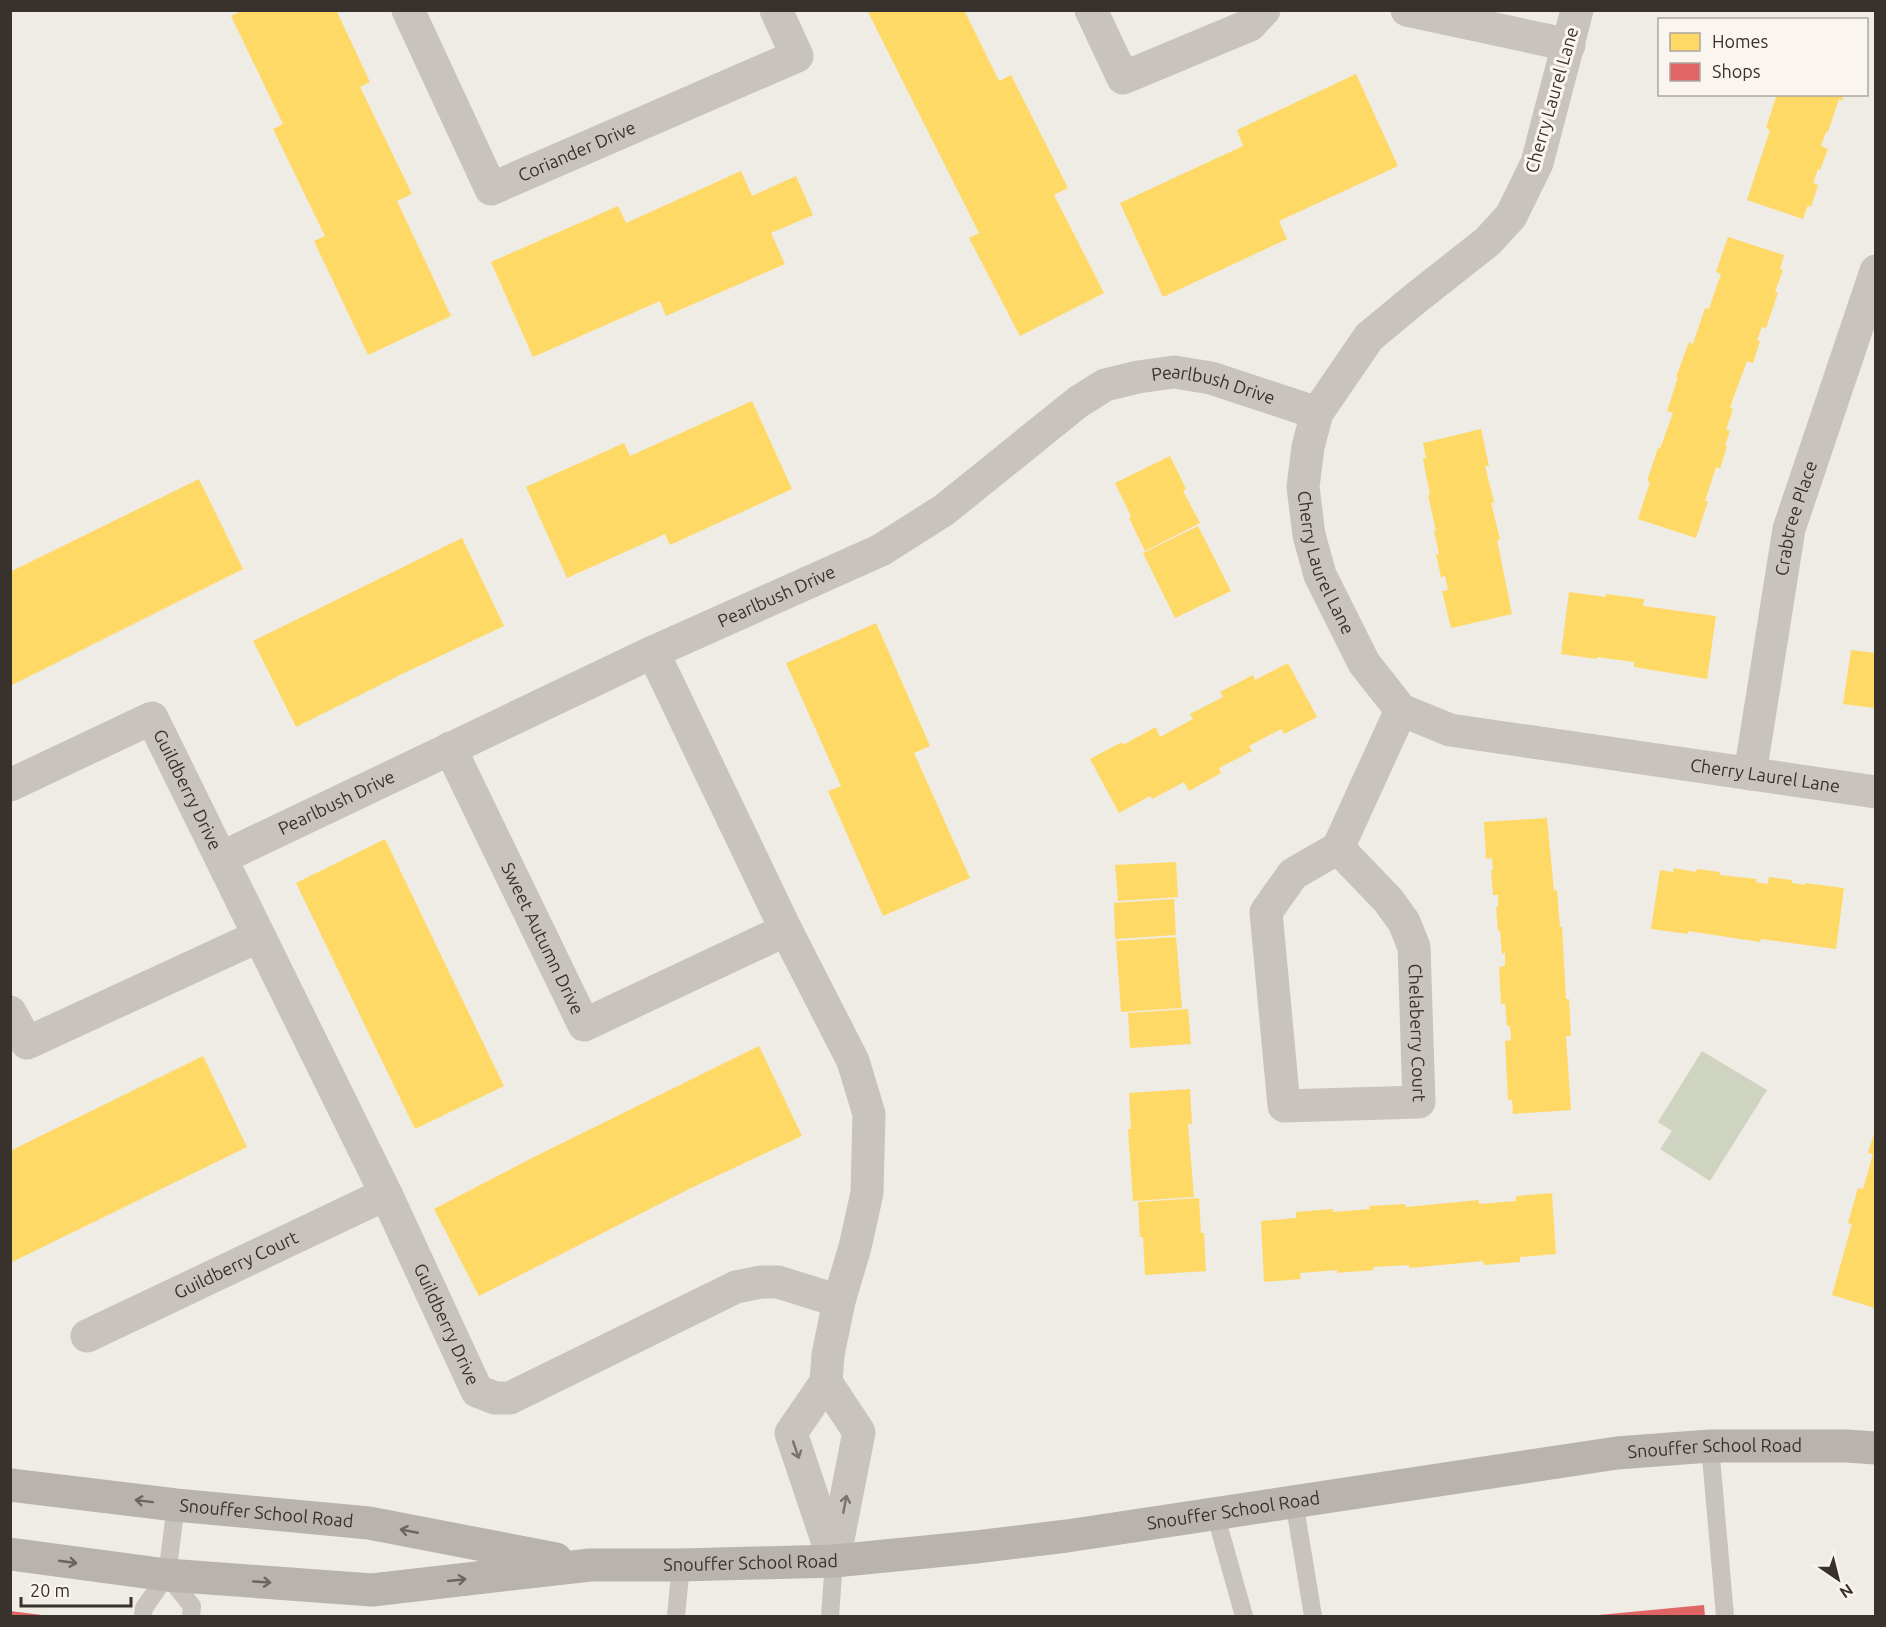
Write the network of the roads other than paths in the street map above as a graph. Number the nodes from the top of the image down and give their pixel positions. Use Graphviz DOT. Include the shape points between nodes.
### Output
graph roads {
  1 [pos="408,10"];
  2 [pos="776,10"];
  3 [pos="1091,10"];
  4 [pos="1264,10"];
  5 [pos="1407,10"];
  6 [pos="1577,10"];
  7 [pos="1569,45"];
  8 [pos="1875,271"];
  9 [pos="1317,414"];
  10 [pos="653,652"];
  11 [pos="1401,710"];
  12 [pos="450,748"];
  13 [pos="1750,774"];
  14 [pos="10,785"];
  15 [pos="1875,792"];
  16 [pos="1338,848"];
  17 [pos="221,858"];
  18 [pos="786,930"];
  19 [pos="259,936"];
  20 [pos="10,1012"];
  21 [pos="386,1194"];
  22 [pos="839,1301"];
  23 [pos="87,1336"];
  24 [pos="826,1382"];
  25 [pos="1710,1446"];
  26 [pos="1875,1448"];
  27 [pos="10,1485"];
  28 [pos="1294,1501"];
  29 [pos="176,1504"];
  30 [pos="1215,1513"];
  31 [pos="10,1554"];
  32 [pos="834,1561"];
  33 [pos="590,1565"];
  34 [pos="681,1565"];
  35 [pos="167,1575"];
  36 [pos="144,1617"];
  37 [pos="191,1617"];
  38 [pos="676,1617"];
  39 [pos="830,1617"];
  40 [pos="1244,1617"];
  41 [pos="1313,1617"];
  42 [pos="1725,1617"];
  1 -- 2 [label="street, Coriander Drive" via="491,189 797,56"];
  3 -- 4 [label="street" via="1123,78 1250,25"];
  5 -- 7 [label="street"];
  6 -- 7 [label="street, Cherry Laurel Lane"];
  7 -- 9 [label="street, Cherry Laurel Lane" via="1537,163 1511,216 1487,242 1370,337"];
  8 -- 13 [label="street, Crabtree Place" via="1789,529"];
  9 -- 10 [label="street, Pearlbush Drive" via="1211,378 1174,372 1105,385 1078,402 944,510 881,550"];
  9 -- 11 [label="street, Cherry Laurel Lane" via="1303,487 1309,535 1320,575 1364,663"];
  10 -- 12 [label="street, Pearlbush Drive"];
  10 -- 18 [label="street"];
  11 -- 13 [label="street, Cherry Laurel Lane" via="1450,730"];
  11 -- 16 [label="street"];
  12 -- 17 [label="street, Pearlbush Drive"];
  12 -- 18 [label="street, Sweet Autumn Drive" via="584,1025"];
  13 -- 15 [label="street, Cherry Laurel Lane"];
  14 -- 17 [label="street, Guildberry Drive" via="152,718"];
  16 -- 16 [label="street, Chelaberry Court" via="1293,874 1266,912 1284,1106 1419,1102 1414,947 1404,922 1388,900"];
  17 -- 19 [label="street, Guildberry Drive"];
  18 -- 22 [label="street" via="853,1061 869,1114 867,1193"];
  19 -- 20 [label="street" via="27,1043"];
  19 -- 21 [label="street, Guildberry Drive"];
  21 -- 22 [label="street, Guildberry Drive" via="477,1391 495,1398 510,1398 735,1287 778,1282"];
  21 -- 23 [label="street, Guildberry Court"];
  22 -- 24 [label="street"];
  32 -- 24 [label="street, one-way" via="859,1432"];
  24 -- 32 [label="street, one-way" via="791,1433"];
  25 -- 26 [label="main road, Snouffer School Road"];
  25 -- 28 [label="main road, Snouffer School Road" via="1617,1453"];
  25 -- 42 [label="lane"];
  29 -- 27 [label="main road, Snouffer School Road, one-way"];
  28 -- 30 [label="main road, Snouffer School Road"];
  28 -- 41 [label="lane"];
  33 -- 29 [label="main road, Snouffer School Road, one-way" via="369,1523"];
  29 -- 35 [label="lane"];
  30 -- 32 [label="main road, Snouffer School Road" via="987,1546"];
  30 -- 40 [label="lane"];
  31 -- 35 [label="main road, Snouffer School Road, one-way"];
  32 -- 34 [label="main road, Snouffer School Road"];
  32 -- 39 [label="lane"];
  33 -- 34 [label="main road, Snouffer School Road"];
  35 -- 33 [label="main road, Snouffer School Road, one-way" via="372,1590"];
  34 -- 38 [label="lane"];
  35 -- 36 [label="lane" via="144,1608"];
  35 -- 37 [label="lane" via="192,1606"];
}
